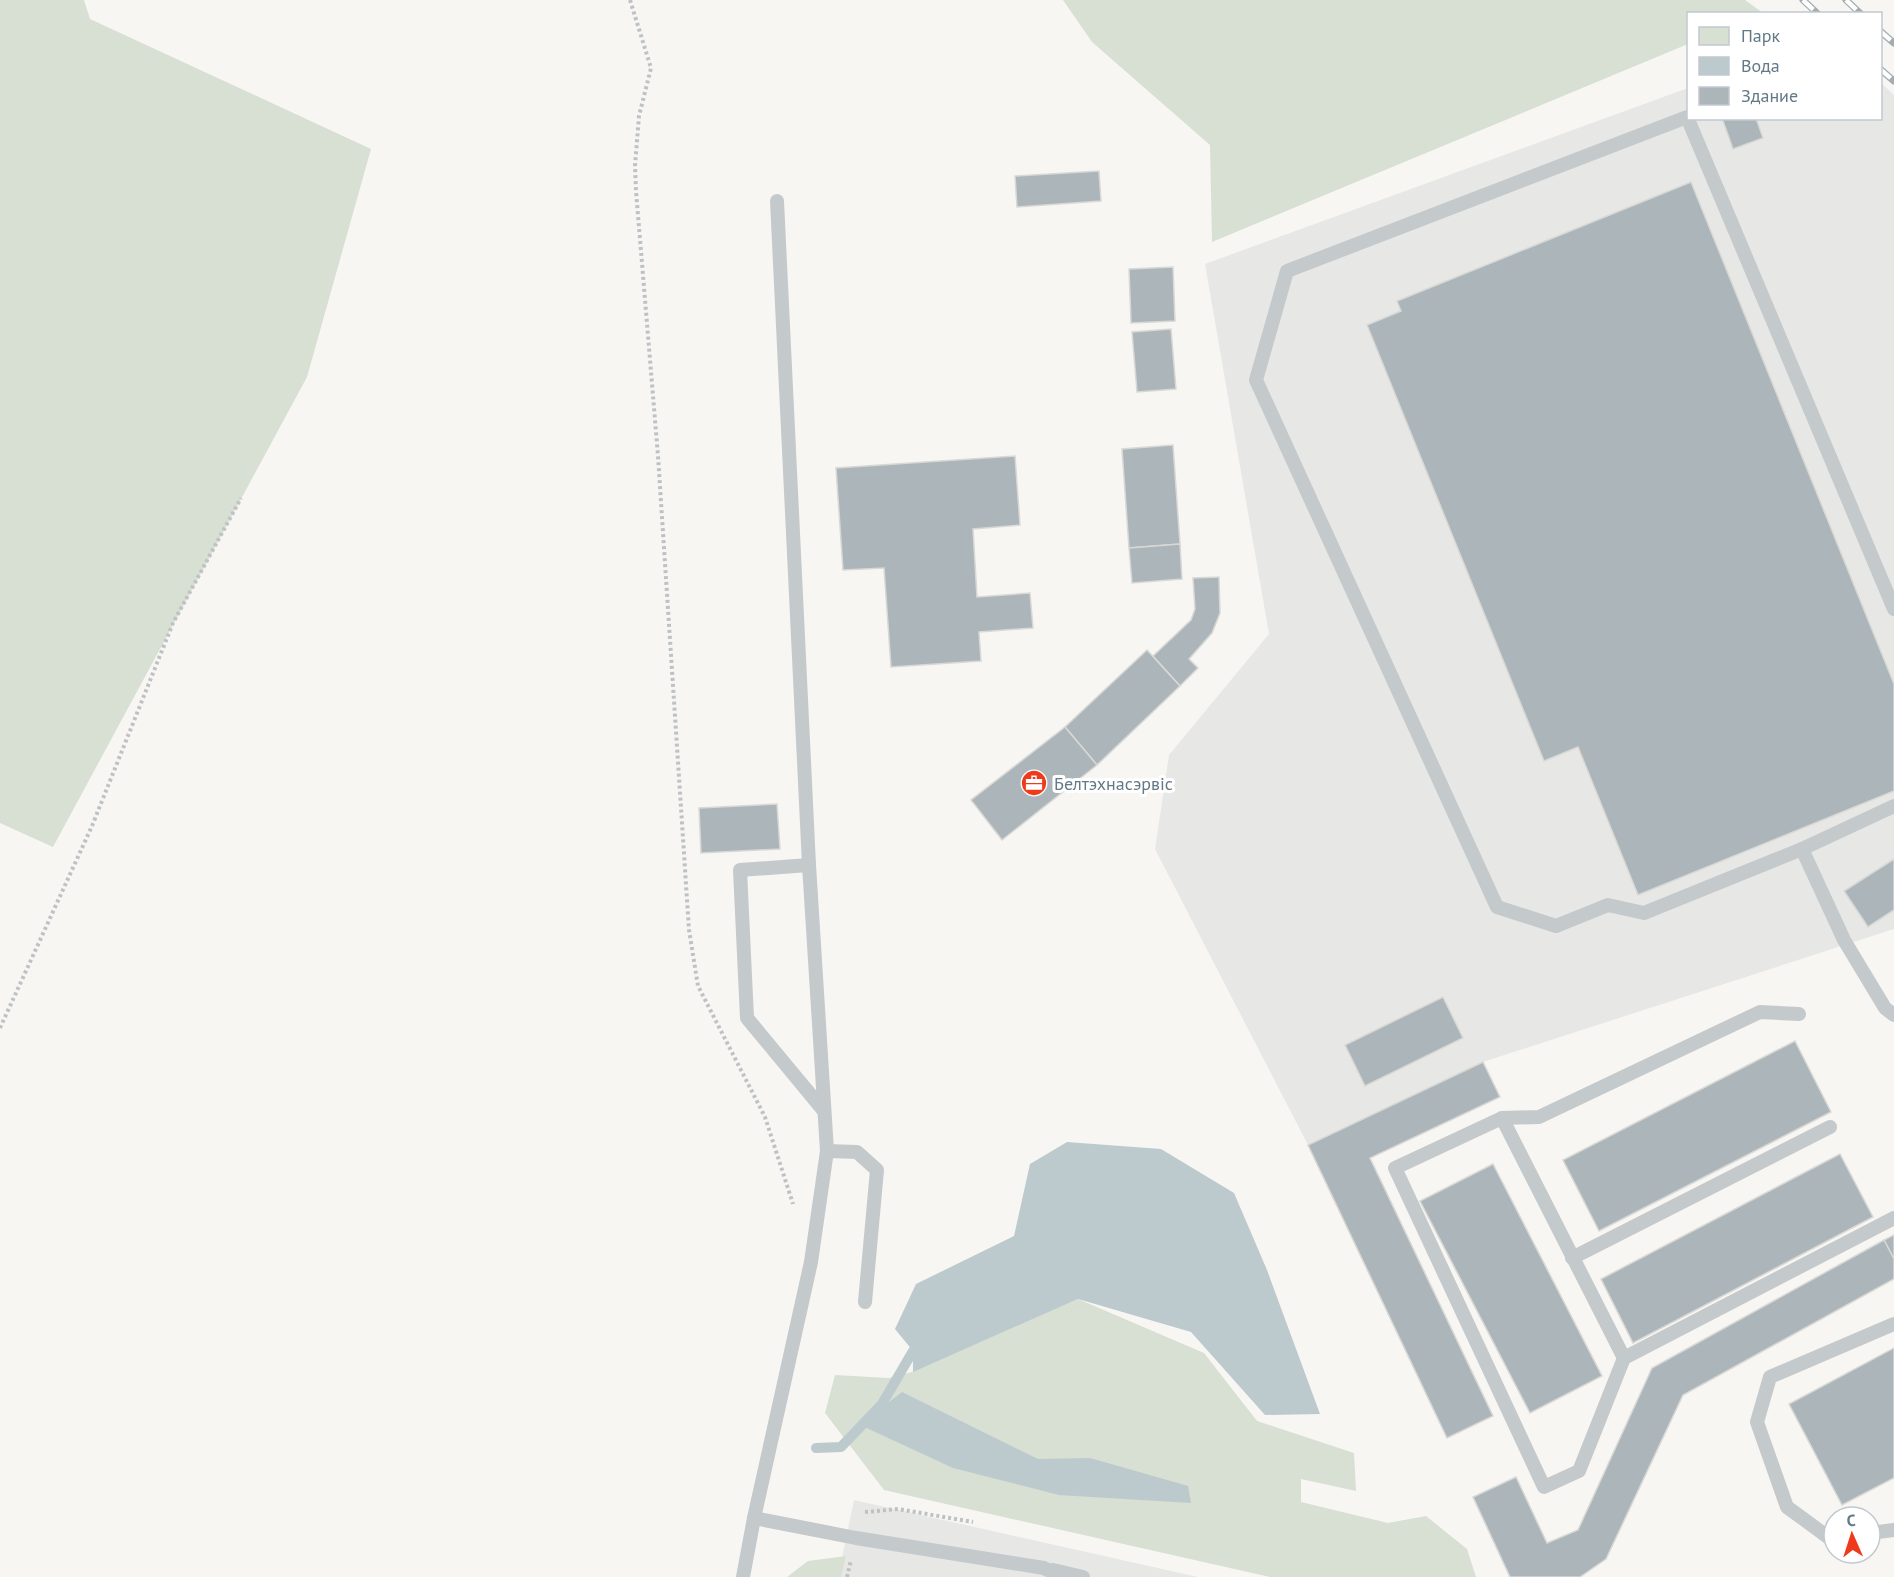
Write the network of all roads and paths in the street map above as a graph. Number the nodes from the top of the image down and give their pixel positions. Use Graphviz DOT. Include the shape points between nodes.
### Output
graph roads {
  1 [pos="630,0"];
  2 [pos="1687,117"];
  3 [pos="1688,120"];
  4 [pos="777,201"];
  5 [pos="241,498"];
  6 [pos="1894,609"];
  7 [pos="1894,806"];
  8 [pos="1802,849"];
  9 [pos="809,865"];
  10 [pos="1799,1014"];
  11 [pos="1894,1015"];
  12 [pos="0,1028"];
  13 [pos="824,1111"];
  14 [pos="1502,1118"];
  15 [pos="1830,1127"];
  16 [pos="827,1151"];
  17 [pos="793,1206"];
  18 [pos="1894,1218"];
  19 [pos="1572,1258"];
  20 [pos="865,1302"];
  21 [pos="1894,1324"];
  22 [pos="1624,1358"];
  23 [pos="754,1518"];
  24 [pos="1822,1533"];
  25 [pos="1044,1568"];
  26 [pos="743,1577"];
  27 [pos="1061,1577"];
  28 [pos="1083,1577"];
  1 -- 17 [label="path" via="651,68 639,116 636,191 658,456 688,930 698,986 765,1117"];
  2 -- 8 [label="lane" via="1287,271 1256,380 1497,907 1556,926 1608,906 1644,913"];
  3 -- 6 [label="lane"];
  4 -- 9 [label="lane"];
  5 -- 12 [label="path" via="173,623 92,826"];
  7 -- 8 [label="lane"];
  8 -- 11 [label="lane" via="1844,940 1885,1008"];
  9 -- 13 [label="lane"];
  9 -- 13 [label="lane" via="740,870 747,1018"];
  10 -- 14 [label="lane" via="1760,1012 1539,1117"];
  13 -- 16 [label="lane"];
  14 -- 19 [label="lane"];
  14 -- 22 [label="lane" via="1395,1168 1544,1488 1578,1471"];
  15 -- 19 [label="lane"];
  16 -- 20 [label="lane" via="857,1152 877,1170"];
  16 -- 23 [label="lane" via="811,1262"];
  18 -- 22 [label="lane"];
  19 -- 22 [label="lane"];
  21 -- 24 [label="lane" via="1770,1377 1757,1422 1787,1507"];
  23 -- 25 [label="lane"];
  23 -- 26 [label="lane"];
  25 -- 27 [label="lane"];
  25 -- 28 [label="lane"];
}
